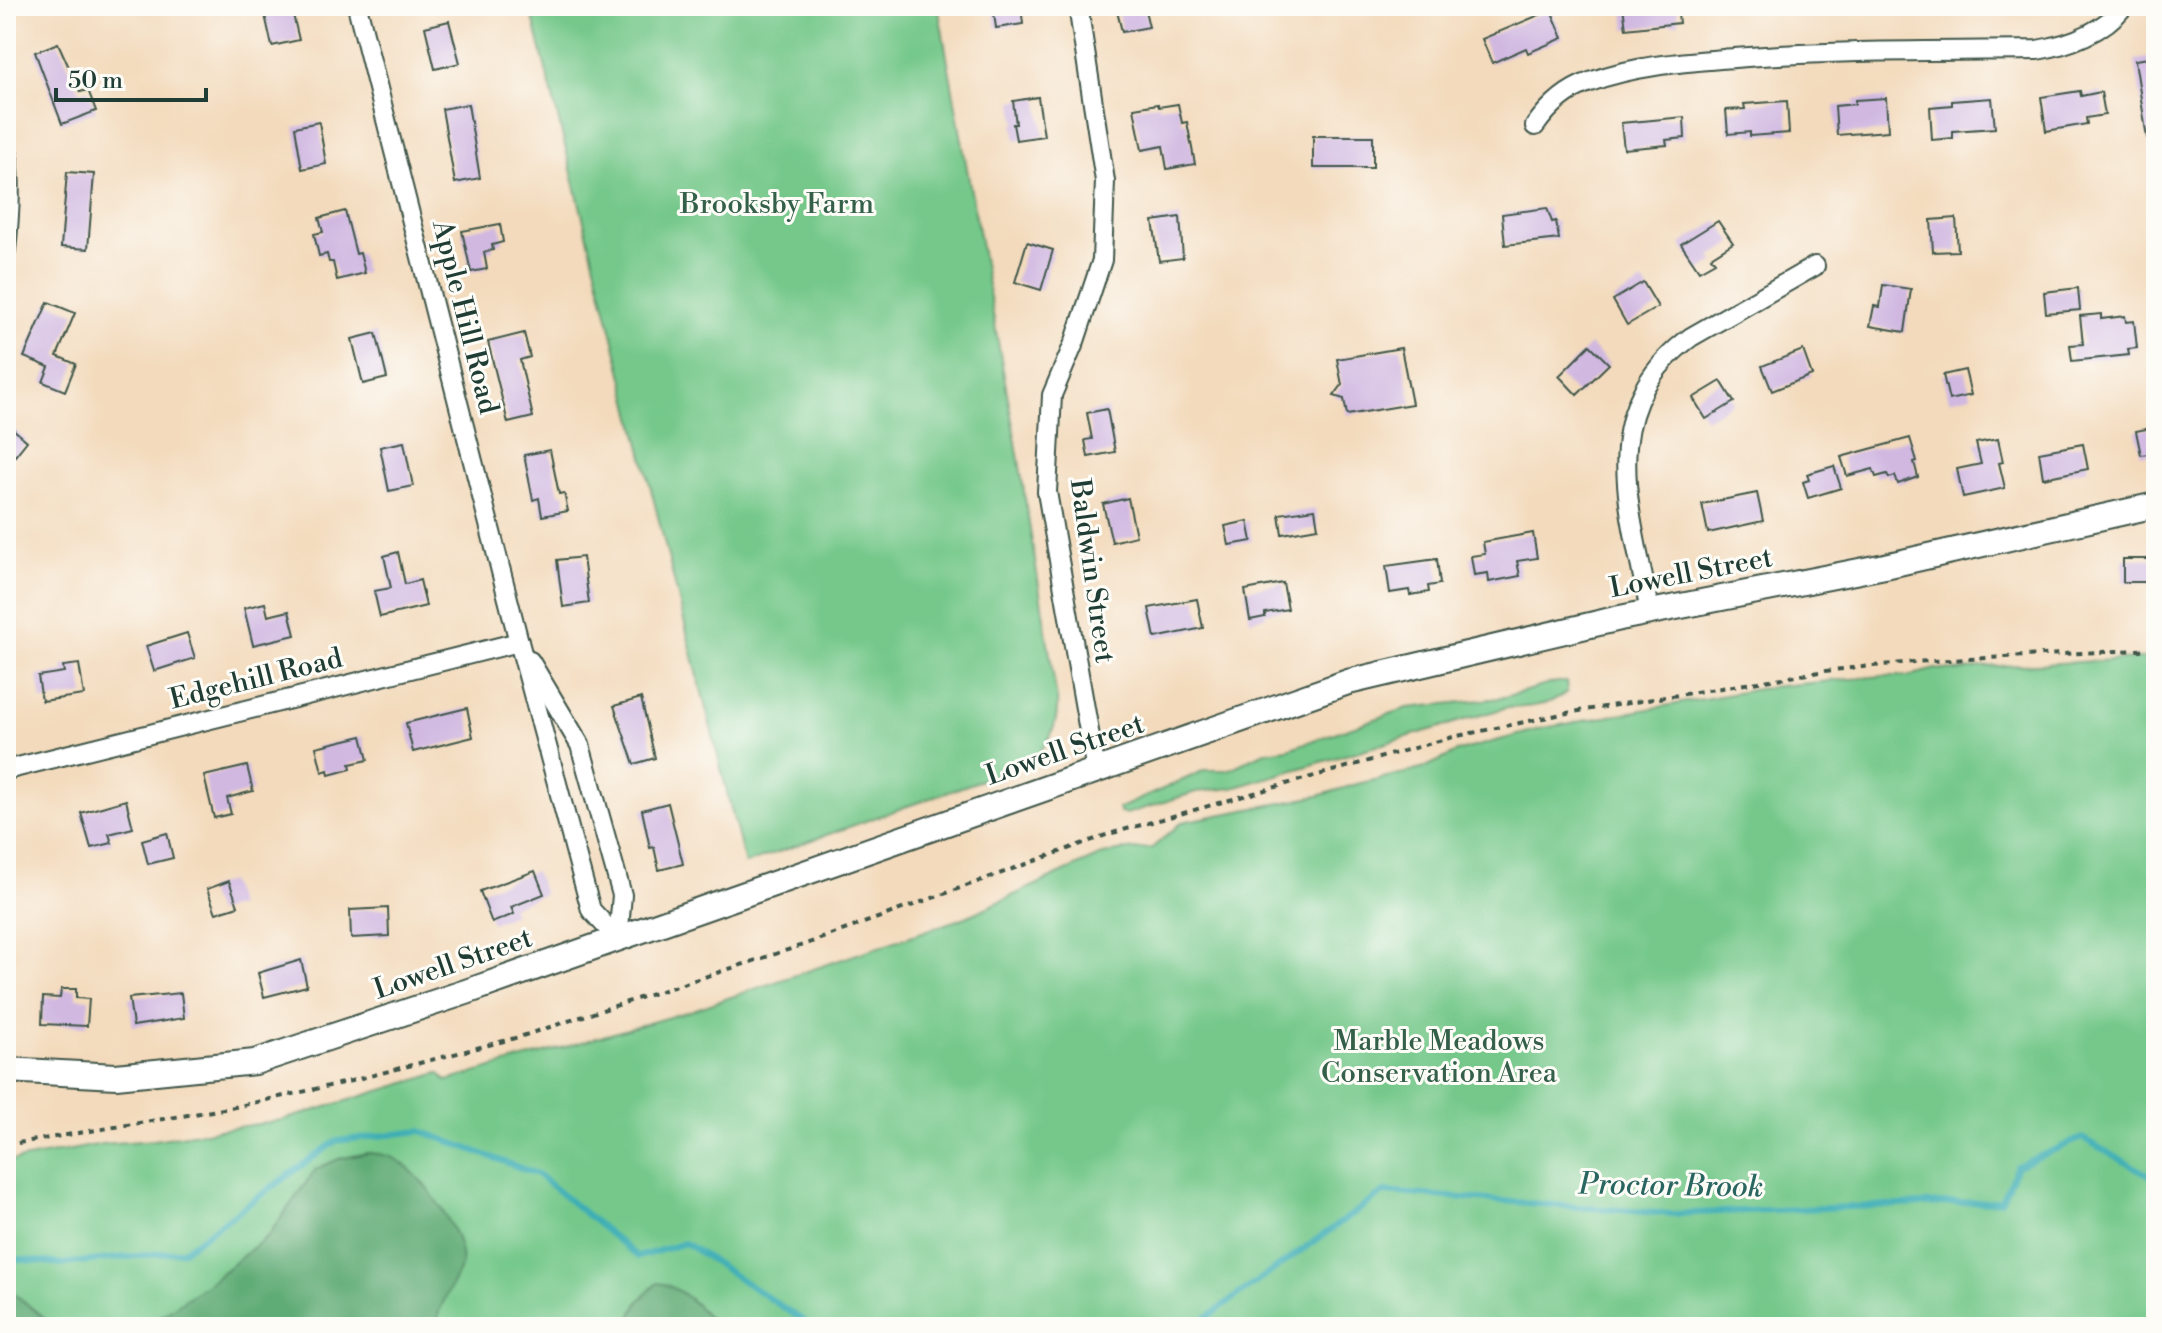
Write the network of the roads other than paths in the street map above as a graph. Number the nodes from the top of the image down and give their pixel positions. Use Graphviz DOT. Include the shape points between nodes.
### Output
graph roads {
  1 [pos="357,6"];
  2 [pos="1078,6"];
  3 [pos="2124,6"];
  4 [pos="1535,126"];
  5 [pos="6,142"];
  6 [pos="6,250"];
  7 [pos="1815,266"];
  8 [pos="2156,505"];
  9 [pos="1650,612"];
  10 [pos="519,642"];
  11 [pos="6,770"];
  12 [pos="1096,771"];
  13 [pos="618,939"];
  14 [pos="6,1070"];
  1 -- 10 [label="street, Apple Hill Road"];
  2 -- 12 [label="street, Baldwin Street" via="1105,181 1102,260 1052,395 1047,492"];
  3 -- 4 [label="street" via="2080,39 2037,50 1844,51 1635,69 1567,93"];
  5 -- 6 [label="street" via="11,212"];
  7 -- 9 [label="street" via="1678,346 1645,386 1634,409 1625,462"];
  8 -- 9 [label="main road, Lowell Street"];
  9 -- 12 [label="main road, Lowell Street" via="1348,682"];
  10 -- 11 [label="street, Edgehill Road"];
  10 -- 13 [label="street, Apple Hill Road" via="591,910"];
  10 -- 13 [label="street, Apple Hill Road" via="580,745 622,895"];
  12 -- 13 [label="main road, Lowell Street"];
  13 -- 14 [label="main road, Lowell Street" via="255,1062 116,1076"];
}
